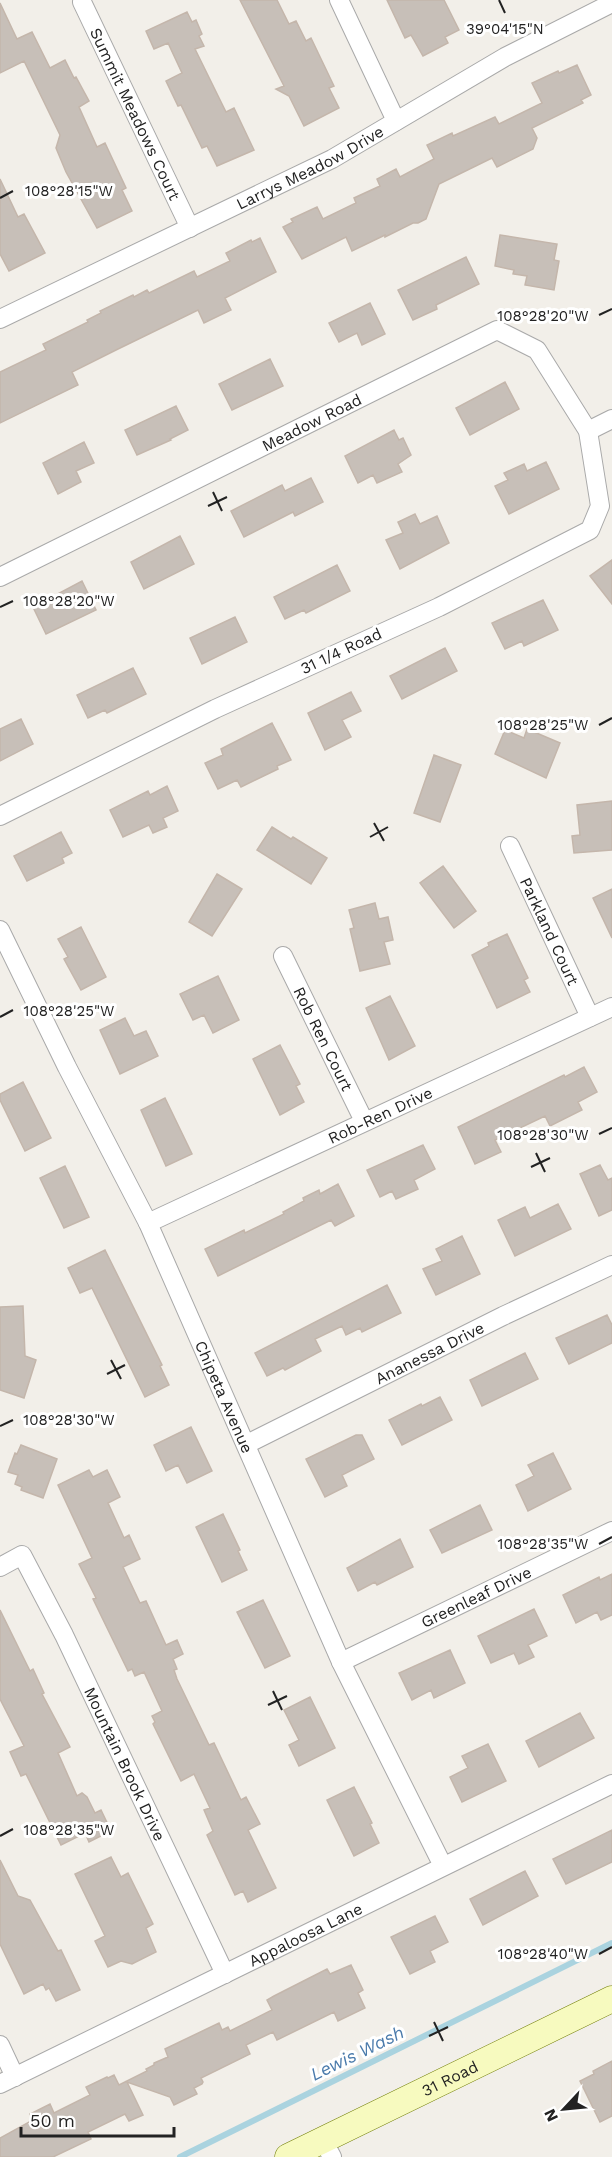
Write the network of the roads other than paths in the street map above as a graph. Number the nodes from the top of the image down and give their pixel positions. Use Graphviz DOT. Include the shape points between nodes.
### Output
graph roads {
  1 [pos="339,0"];
  2 [pos="82,2"];
  3 [pos="612,3"];
  4 [pos="396,121"];
  5 [pos="190,228"];
  6 [pos="0,319"];
  7 [pos="612,420"];
  8 [pos="588,431"];
  9 [pos="0,577"];
  10 [pos="0,816"];
  11 [pos="510,846"];
  12 [pos="0,930"];
  13 [pos="283,956"];
  14 [pos="612,1007"];
  15 [pos="590,1017"];
  16 [pos="364,1121"];
  17 [pos="148,1222"];
  18 [pos="612,1264"];
  19 [pos="247,1444"];
  20 [pos="612,1531"];
  21 [pos="0,1567"];
  22 [pos="341,1662"];
  23 [pos="612,1784"];
  24 [pos="443,1866"];
  25 [pos="225,1974"];
  26 [pos="612,1999"];
  27 [pos="0,2045"];
  28 [pos="8,2081"];
  29 [pos="328,2148"];
  30 [pos="288,2157"];
  1 -- 4 [label="street"];
  2 -- 5 [label="street, Summit Meadows Court"];
  3 -- 4 [label="street, Larrys Meadow Drive" via="505,57"];
  4 -- 5 [label="street, Larrys Meadow Drive" via="332,159"];
  5 -- 6 [label="street, Larrys Meadow Drive"];
  7 -- 8 [label="street"];
  8 -- 9 [label="street, Meadow Road" via="537,350 497,330"];
  8 -- 10 [label="street, 31 1/4 Road" via="600,506 590,530 439,607 215,709"];
  11 -- 15 [label="street, Parkland Court"];
  12 -- 17 [label="street, Chipeta Avenue"];
  13 -- 16 [label="street, Rob Ren Court"];
  14 -- 15 [label="street, Rob-Ren Drive"];
  15 -- 16 [label="street, Rob-Ren Drive"];
  16 -- 17 [label="street, Rob-Ren Drive"];
  17 -- 19 [label="street, Chipeta Avenue"];
  18 -- 19 [label="street, Ananessa Drive"];
  19 -- 22 [label="street, Chipeta Avenue"];
  20 -- 22 [label="street, Greenleaf Drive"];
  21 -- 25 [label="street, Mountain Brook Drive" via="22,1555"];
  22 -- 24 [label="street, Chipeta Avenue"];
  23 -- 24 [label="street, Appaloosa Lane"];
  24 -- 25 [label="street, Appaloosa Lane"];
  25 -- 28 [label="street, Appaloosa Lane"];
  26 -- 29 [label="street, 31 Road"];
  27 -- 28 [label="street"];
  29 -- 30 [label="street, 31 Road"];
}
